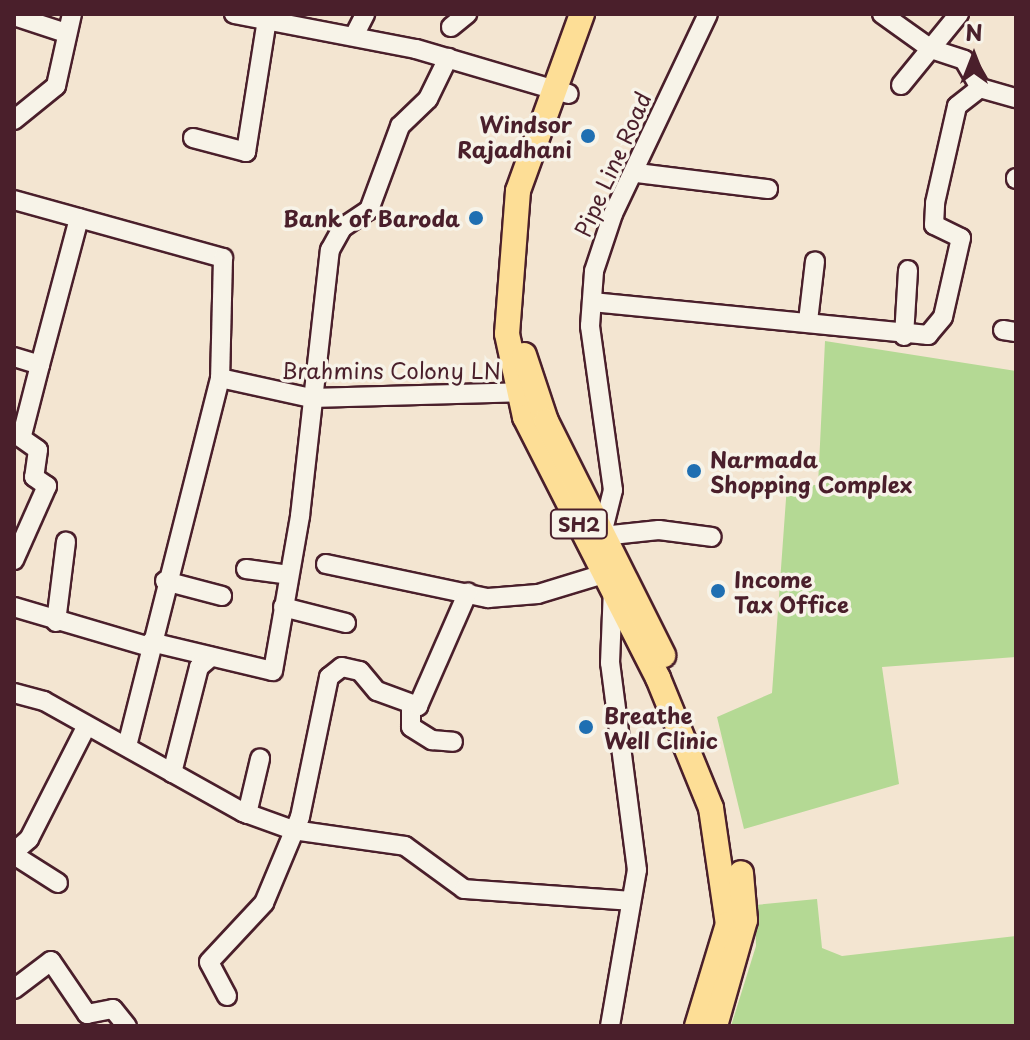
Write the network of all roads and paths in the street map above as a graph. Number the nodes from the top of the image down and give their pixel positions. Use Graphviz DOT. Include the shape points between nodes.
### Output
graph roads {
  1 [pos="72,14"];
  2 [pos="234,14"];
  3 [pos="365,14"];
  4 [pos="467,14"];
  5 [pos="582,14"];
  6 [pos="595,14"];
  7 [pos="708,14"];
  8 [pos="882,14"];
  9 [pos="959,14"];
  10 [pos="14,16"];
  11 [pos="267,20"];
  12 [pos="451,27"];
  13 [pos="66,33"];
  14 [pos="354,36"];
  15 [pos="931,49"];
  16 [pos="448,58"];
  17 [pos="901,85"];
  18 [pos="980,88"];
  19 [pos="564,92"];
  20 [pos="1016,98"];
  21 [pos="14,120"];
  22 [pos="193,138"];
  23 [pos="637,173"];
  24 [pos="768,189"];
  25 [pos="14,200"];
  26 [pos="79,218"];
  27 [pos="815,261"];
  28 [pos="908,270"];
  29 [pos="592,302"];
  30 [pos="808,321"];
  31 [pos="904,336"];
  32 [pos="14,357"];
  33 [pos="40,365"];
  34 [pos="220,378"];
  35 [pos="526,393"];
  36 [pos="311,398"];
  37 [pos="18,434"];
  38 [pos="595,536"];
  39 [pos="712,537"];
  40 [pos="66,542"];
  41 [pos="14,560"];
  42 [pos="326,564"];
  43 [pos="246,569"];
  44 [pos="289,575"];
  45 [pos="165,581"];
  46 [pos="614,583"];
  47 [pos="468,592"];
  48 [pos="222,596"];
  49 [pos="14,607"];
  50 [pos="283,607"];
  51 [pos="56,622"];
  52 [pos="346,623"];
  53 [pos="150,645"];
  54 [pos="211,657"];
  55 [pos="14,693"];
  56 [pos="411,708"];
  57 [pos="86,727"];
  58 [pos="453,742"];
  59 [pos="127,746"];
  60 [pos="260,759"];
  61 [pos="172,773"];
  62 [pos="247,814"];
  63 [pos="293,830"];
  64 [pos="14,854"];
  65 [pos="58,883"];
  66 [pos="631,901"];
  67 [pos="14,989"];
  68 [pos="227,996"];
  69 [pos="127,1026"];
  70 [pos="610,1026"];
  71 [pos="697,1026"];
  72 [pos="715,1026"];
  1 -- 13 [label="street"];
  2 -- 11 [label="street"];
  3 -- 14 [label="street"];
  4 -- 12 [label="street"];
  5 -- 19 [label="main road"];
  6 -- 19 [label="main road"];
  7 -- 23 [label="street, Pipe Line Road"];
  8 -- 15 [label="street"];
  9 -- 15 [label="street"];
  10 -- 13 [label="street"];
  11 -- 14 [label="street"];
  11 -- 22 [label="street" via="246,152"];
  13 -- 21 [label="street" via="56,86"];
  14 -- 16 [label="street"];
  15 -- 17 [label="street"];
  15 -- 18 [label="street" via="964,60"];
  16 -- 19 [label="street"];
  16 -- 36 [label="street" via="428,99 400,126 369,210 342,228 330,250"];
  18 -- 20 [label="street"];
  18 -- 31 [label="street" via="957,106 935,203 934,225 961,238 943,317 928,335"];
  19 -- 35 [label="main road" via="521,256"];
  23 -- 24 [label="street"];
  23 -- 29 [label="street, Pipe Line Road" via="602,244"];
  25 -- 26 [label="street"];
  26 -- 33 [label="street"];
  26 -- 34 [label="street" via="223,258"];
  27 -- 30 [label="street"];
  28 -- 31 [label="street"];
  29 -- 30 [label="street"];
  29 -- 38 [label="street, Pipe Line Road" via="613,490"];
  30 -- 31 [label="street"];
  32 -- 33 [label="street"];
  33 -- 37 [label="street"];
  34 -- 36 [label="street, Brahmins Colony LN"];
  34 -- 45 [label="street"];
  35 -- 36 [label="street, Brahmins Colony LN"];
  35 -- 38 [label="main road"];
  36 -- 44 [label="street"];
  37 -- 41 [label="street" via="38,450 34,477 47,486"];
  38 -- 39 [label="street"];
  38 -- 46 [label="main road"];
  40 -- 51 [label="street"];
  42 -- 47 [label="street"];
  43 -- 44 [label="street"];
  44 -- 50 [label="street"];
  45 -- 48 [label="street"];
  45 -- 53 [label="street"];
  46 -- 47 [label="street" via="524,596"];
  46 -- 66 [label="street" via="610,663 637,870"];
  46 -- 71 [label="main road" via="683,734 719,839 728,924"];
  46 -- 72 [label="main road" via="697,725 737,849 745,920"];
  47 -- 56 [label="street" via="431,688"];
  49 -- 51 [label="street"];
  50 -- 52 [label="street"];
  50 -- 54 [label="street" via="273,671"];
  51 -- 53 [label="street"];
  53 -- 54 [label="street"];
  53 -- 59 [label="street"];
  54 -- 61 [label="street" via="199,667"];
  55 -- 57 [label="street" via="44,701"];
  56 -- 58 [label="street" via="411,727"];
  56 -- 63 [label="street" via="377,691 360,671 334,670"];
  57 -- 59 [label="street"];
  57 -- 64 [label="street" via="29,839"];
  59 -- 61 [label="street"];
  60 -- 62 [label="street"];
  61 -- 62 [label="street"];
  62 -- 63 [label="street"];
  63 -- 66 [label="street" via="405,846 452,884 480,894"];
  63 -- 68 [label="street" via="264,903 209,962"];
  64 -- 65 [label="street"];
  66 -- 70 [label="street"];
  67 -- 69 [label="street" via="51,961 87,1014 113,1009"];
}
